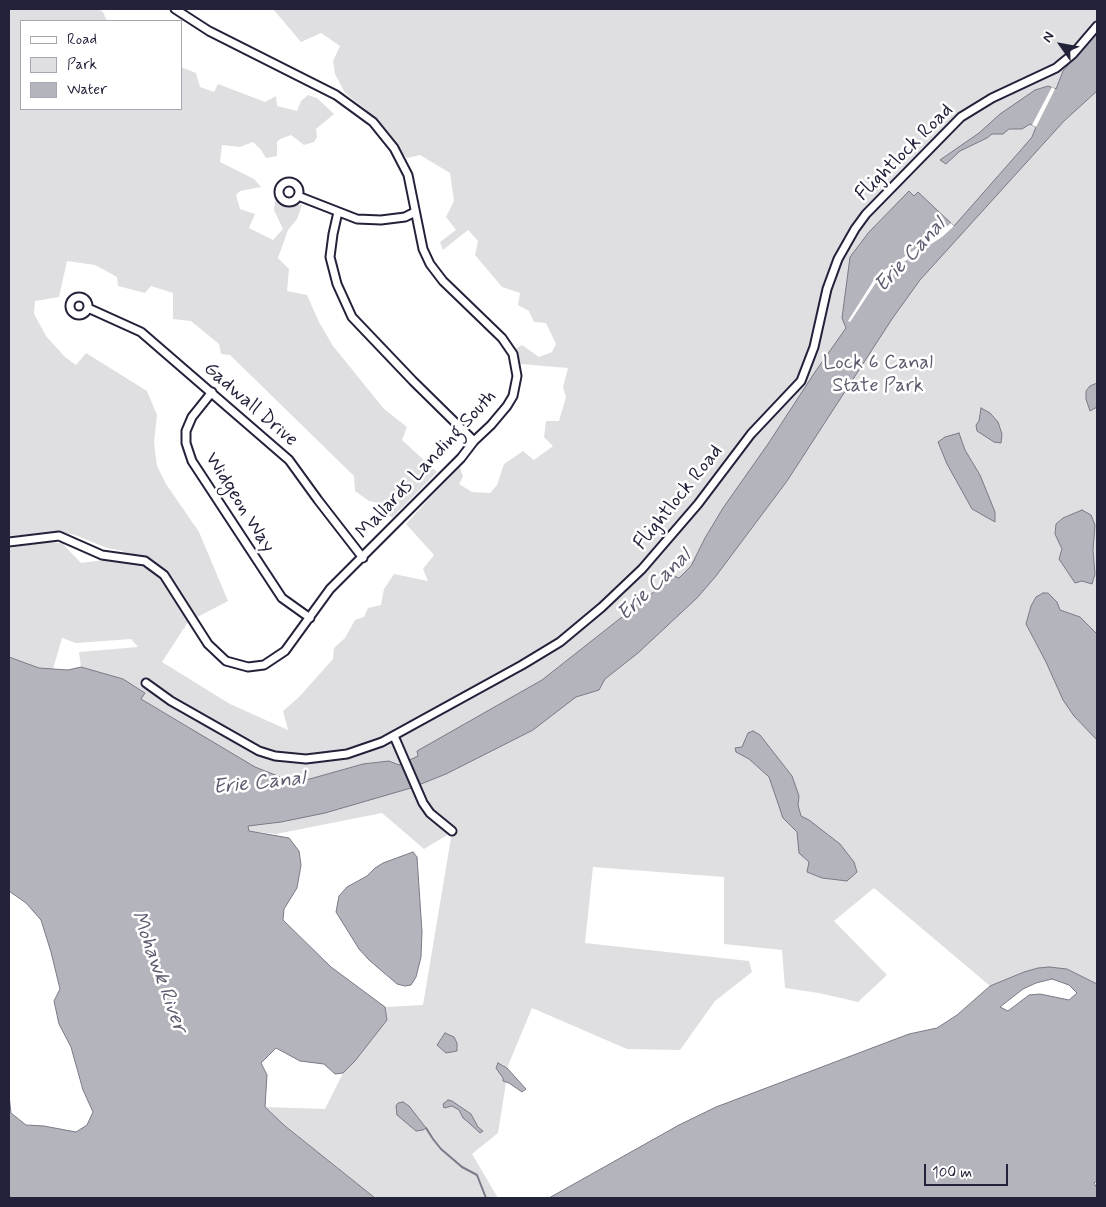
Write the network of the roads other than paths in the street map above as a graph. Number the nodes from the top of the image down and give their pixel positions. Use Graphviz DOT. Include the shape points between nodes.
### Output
graph roads {
  1 [pos="175,9"];
  2 [pos="1097,26"];
  3 [pos="298,196"];
  4 [pos="338,212"];
  5 [pos="415,212"];
  6 [pos="88,308"];
  7 [pos="212,392"];
  8 [pos="474,441"];
  9 [pos="9,542"];
  10 [pos="363,558"];
  11 [pos="310,618"];
  12 [pos="146,683"];
  13 [pos="394,736"];
  14 [pos="452,831"];
  1 -- 5 [label="street, Mallards Landing South" via="210,32 336,95 373,122 408,175"];
  2 -- 13 [label="street, Flightlock Road" via="1056,68 980,104 961,117 866,214 838,259 814,347 801,381 751,434 676,532 642,569 602,608 560,642"];
  3 -- 4 [label="street"];
  4 -- 5 [label="street" via="357,219 381,220 405,217"];
  4 -- 8 [label="street" via="330,257 337,284 352,317"];
  5 -- 8 [label="street, Mallards Landing South" via="423,249 430,264 443,281 502,338 513,354 517,376 513,396"];
  6 -- 7 [label="street, Gadwall Drive" via="141,332"];
  7 -- 10 [label="street, Gadwall Drive" via="289,460"];
  7 -- 11 [label="street, Widgeon Way" via="186,430 192,461 282,598"];
  8 -- 10 [label="street, Mallards Landing South"];
  9 -- 11 [label="street, Mallards Landing South" via="59,536 102,555 145,561 164,575 208,644 226,661 248,667 264,665 285,651"];
  10 -- 11 [label="street, Mallards Landing South" via="330,590"];
  12 -- 13 [label="street, Flightlock Road" via="225,733 275,756 306,759 347,754"];
  13 -- 14 [label="street" via="422,803"];
}
